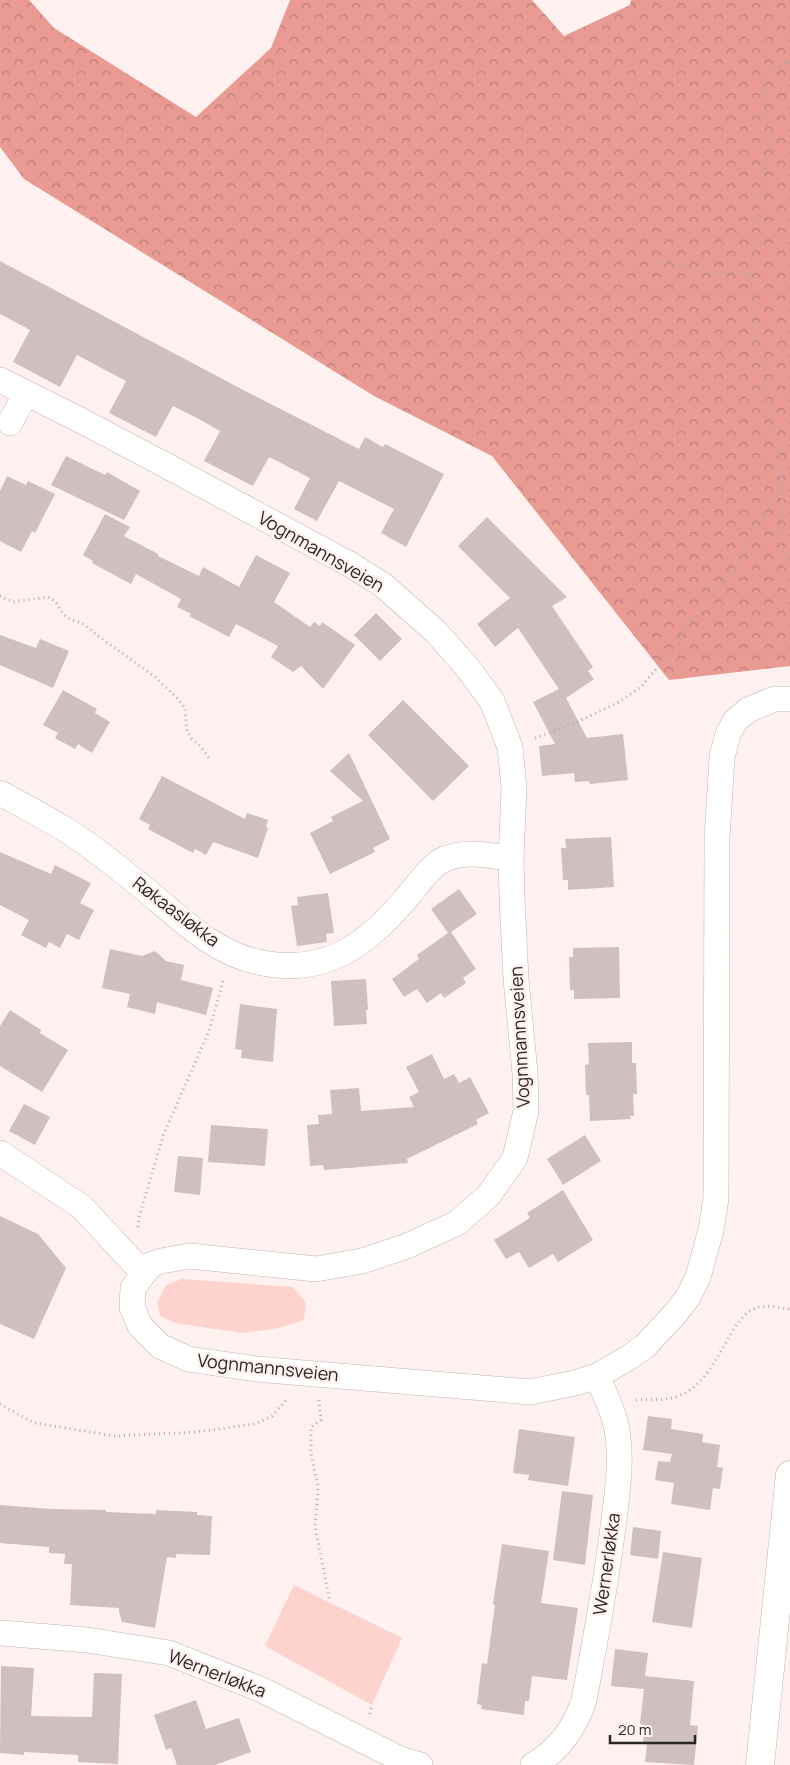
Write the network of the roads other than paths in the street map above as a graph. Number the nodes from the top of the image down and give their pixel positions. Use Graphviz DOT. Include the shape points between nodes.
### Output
graph roads {
  1 [pos="0,380"];
  2 [pos="26,393"];
  3 [pos="10,423"];
  4 [pos="790,699"];
  5 [pos="0,793"];
  6 [pos="511,859"];
  7 [pos="0,1153"];
  8 [pos="146,1269"];
  9 [pos="597,1376"];
  10 [pos="790,1474"];
  11 [pos="0,1633"];
  12 [pos="420,1765"];
  13 [pos="533,1765"];
  14 [pos="760,1765"];
  1 -- 2 [label="street, Vognmannsveien"];
  2 -- 3 [label="street"];
  2 -- 6 [label="street, Vognmannsveien" via="351,566 383,585 436,632 492,701 510,747 514,788"];
  4 -- 9 [label="street, Vognmannsveien" via="774,699 748,710 735,721 722,757 717,838 716,1198 706,1254 695,1284 675,1314 645,1346"];
  5 -- 6 [label="street, Røkaasløkka" via="68,830 212,942 257,962 282,966 307,965 339,956 360,943 442,860 471,853"];
  6 -- 8 [label="street, Vognmannsveien" via="526,1110 515,1158 488,1196 456,1223 407,1246 362,1260 316,1269 190,1256 161,1261"];
  7 -- 8 [label="street" via="82,1207"];
  8 -- 9 [label="street, Vognmannsveien" via="132,1288 132,1307 140,1326 160,1346 188,1359 296,1372 530,1392"];
  9 -- 13 [label="street, Wernerløkka" via="608,1400 618,1444 617,1498 606,1580 579,1716 556,1749"];
  10 -- 14 [label="main road"];
  11 -- 12 [label="street, Wernerløkka" via="87,1640 169,1653 262,1690 400,1759"];
}
